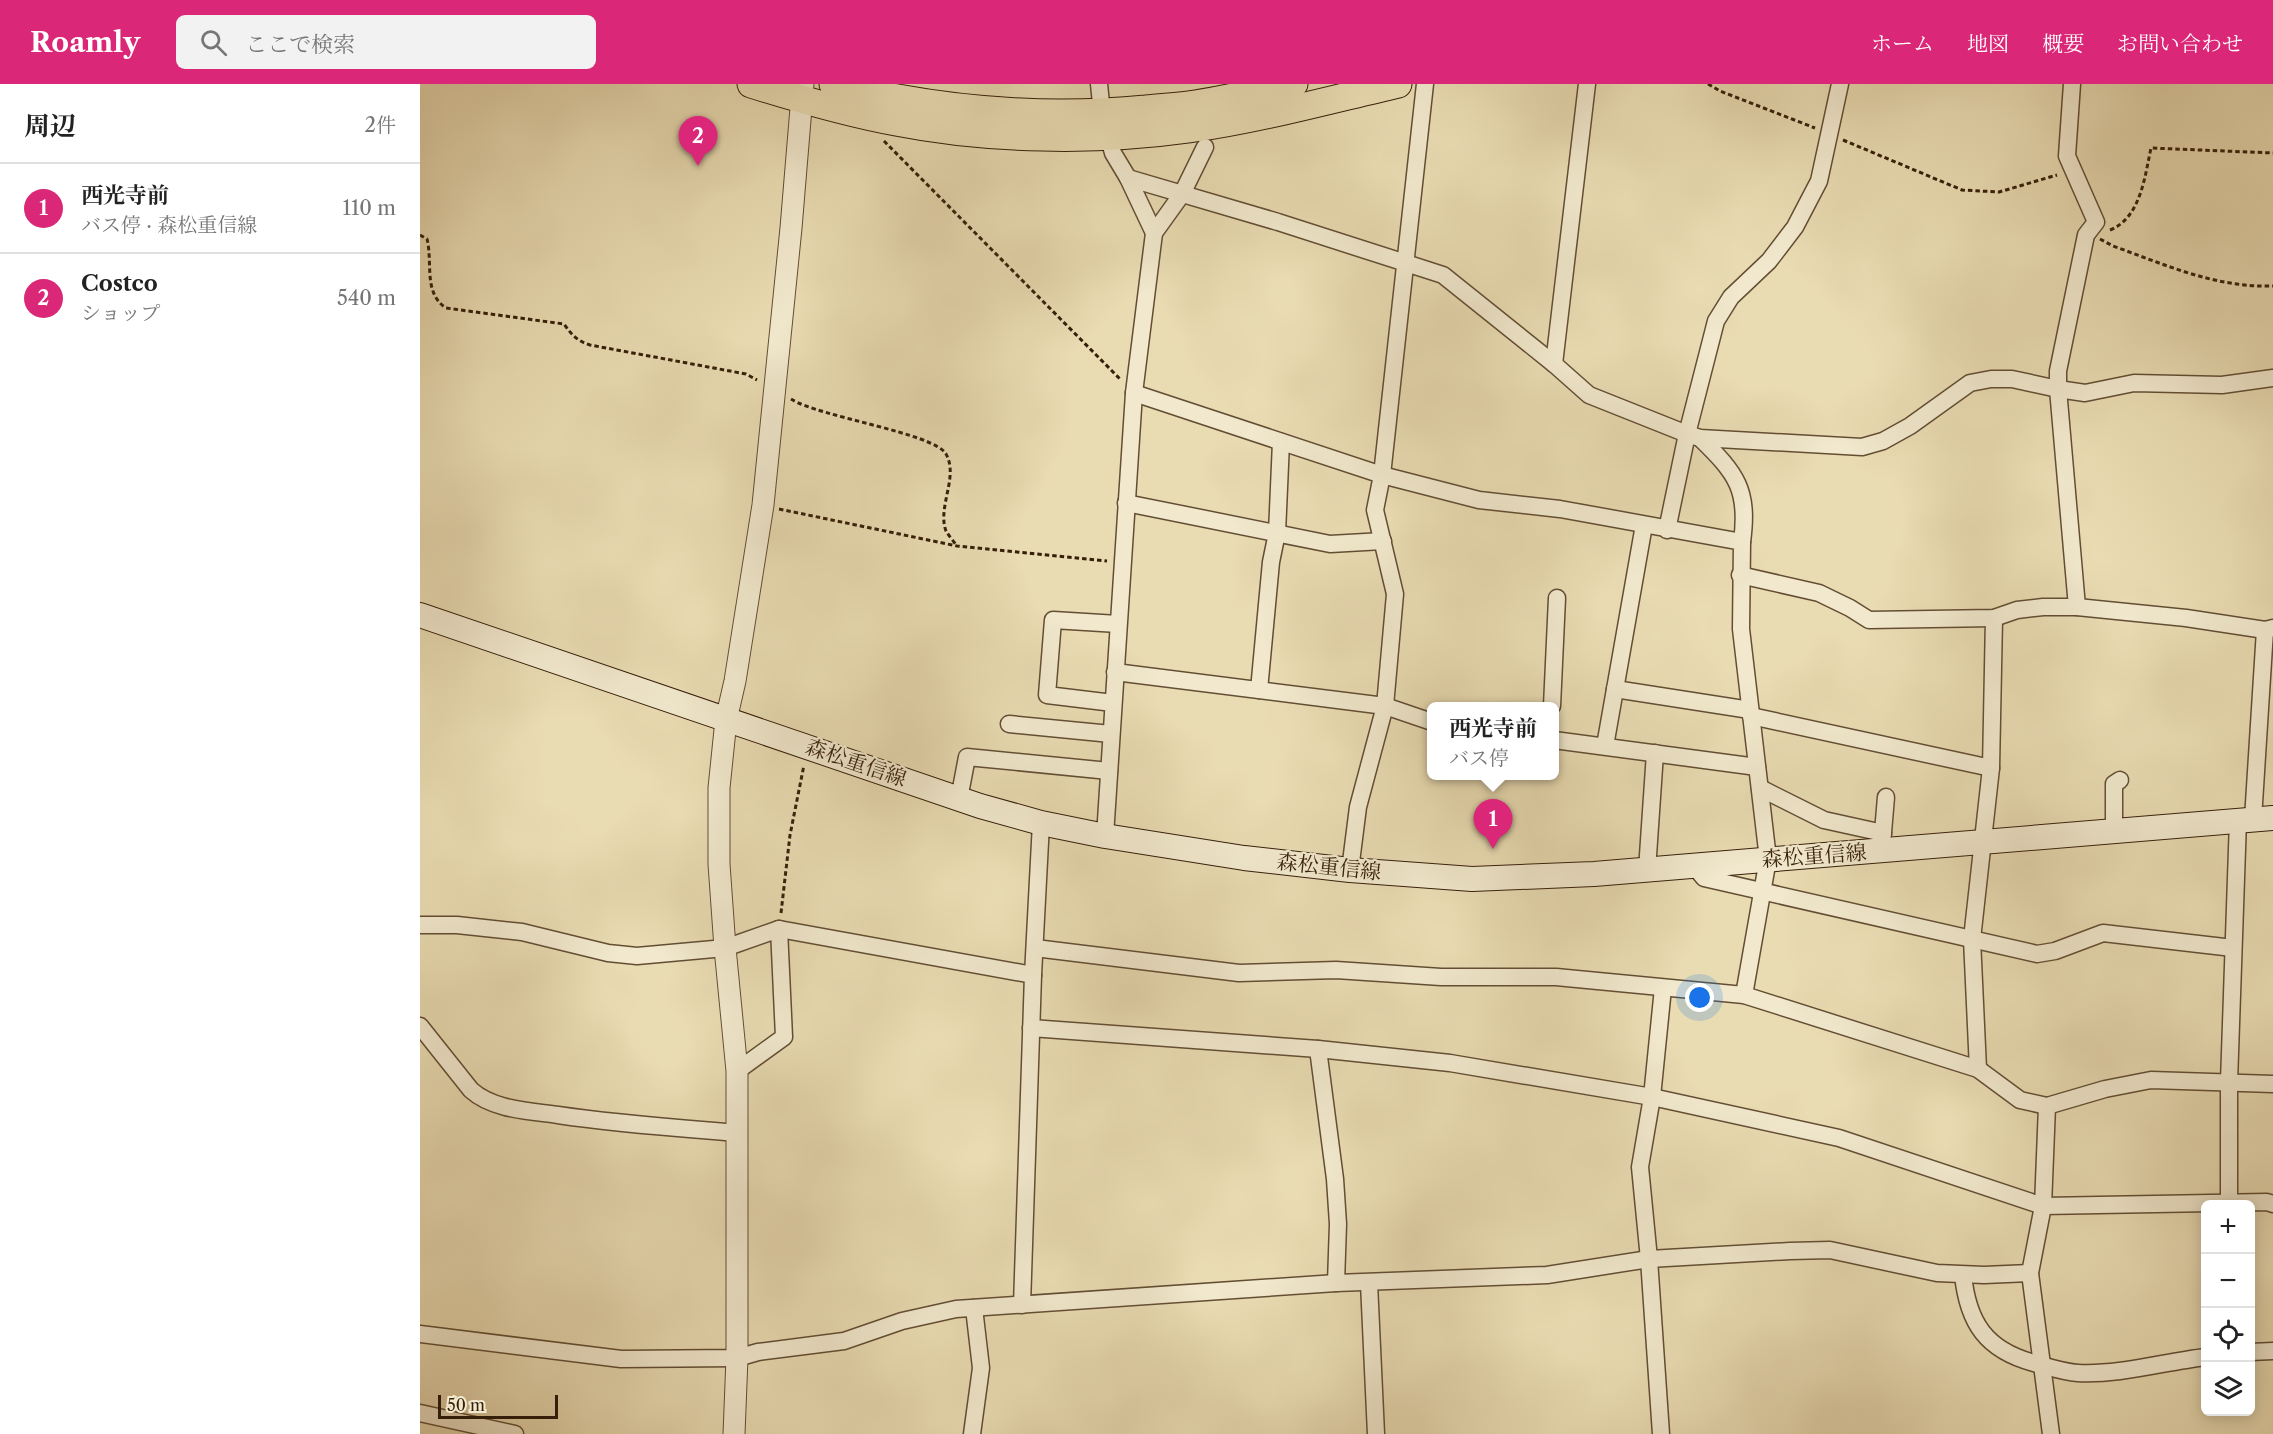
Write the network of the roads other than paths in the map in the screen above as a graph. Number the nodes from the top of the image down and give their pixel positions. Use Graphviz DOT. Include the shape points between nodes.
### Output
graph roads {
  1 [pos="751,84"];
  2 [pos="834,84"];
  3 [pos="1099,84"];
  4 [pos="1292,84"];
  5 [pos="1398,84"];
  6 [pos="1425,84"];
  7 [pos="1587,84"];
  8 [pos="1840,84"];
  9 [pos="2073,84"];
  10 [pos="802,92"];
  11 [pos="1104,124"];
  12 [pos="1205,147"];
  13 [pos="1128,178"];
  14 [pos="1182,194"];
  15 [pos="1154,233"];
  16 [pos="1405,264"];
  17 [pos="1554,364"];
  18 [pos="2273,378"];
  19 [pos="2058,389"];
  20 [pos="1134,393"];
  21 [pos="1694,436"];
  22 [pos="1281,442"];
  23 [pos="1382,475"];
  24 [pos="1126,503"];
  25 [pos="1644,525"];
  26 [pos="1666,530"];
  27 [pos="1277,533"];
  28 [pos="1383,542"];
  29 [pos="1742,542"];
  30 [pos="1740,575"];
  31 [pos="1557,598"];
  32 [pos="2077,607"];
  33 [pos="420,615"];
  34 [pos="1994,618"];
  35 [pos="1118,624"];
  36 [pos="2269,629"];
  37 [pos="1115,672"];
  38 [pos="1615,689"];
  39 [pos="1259,690"];
  40 [pos="1552,702"];
  41 [pos="1113,703"];
  42 [pos="1385,706"];
  43 [pos="1751,713"];
  44 [pos="726,720"];
  45 [pos="1427,721"];
  46 [pos="1009,724"];
  47 [pos="1111,734"];
  48 [pos="1559,741"];
  49 [pos="1605,746"];
  50 [pos="1655,753"];
  51 [pos="1757,767"];
  52 [pos="1991,768"];
  53 [pos="1109,771"];
  54 [pos="2120,780"];
  55 [pos="1760,788"];
  56 [pos="1886,797"];
  57 [pos="959,799"];
  58 [pos="2254,819"];
  59 [pos="1041,823"];
  60 [pos="2114,831"];
  61 [pos="1105,836"];
  62 [pos="1882,842"];
  63 [pos="1981,843"];
  64 [pos="1768,859"];
  65 [pos="1694,866"];
  66 [pos="1350,870"];
  67 [pos="1647,870"];
  68 [pos="1762,891"];
  69 [pos="420,925"];
  70 [pos="779,929"];
  71 [pos="1972,939"];
  72 [pos="725,948"];
  73 [pos="1035,948"];
  74 [pos="2234,948"];
  75 [pos="1033,975"];
  76 [pos="1663,988"];
  77 [pos="1744,995"];
  78 [pos="420,1026"];
  79 [pos="1031,1028"];
  80 [pos="1318,1049"];
  81 [pos="1978,1069"];
  82 [pos="737,1071"];
  83 [pos="2229,1082"];
  84 [pos="2273,1084"];
  85 [pos="1652,1097"];
  86 [pos="2047,1106"];
  87 [pos="738,1133"];
  88 [pos="2229,1200"];
  89 [pos="2201,1203"];
  90 [pos="2255,1204"];
  91 [pos="2273,1204"];
  92 [pos="2043,1206"];
  93 [pos="1649,1259"];
  94 [pos="2030,1273"];
  95 [pos="1963,1275"];
  96 [pos="1336,1283"];
  97 [pos="1369,1283"];
  98 [pos="1022,1305"];
  99 [pos="974,1308"];
  100 [pos="420,1334"];
  101 [pos="2273,1351"];
  102 [pos="2255,1353"];
  103 [pos="737,1358"];
  104 [pos="2201,1358"];
  105 [pos="2042,1365"];
  106 [pos="420,1413"];
  107 [pos="515,1434"];
  108 [pos="734,1434"];
  109 [pos="972,1434"];
  110 [pos="1376,1434"];
  111 [pos="1661,1434"];
  112 [pos="2051,1434"];
  1 -- 10 [label="highway"];
  2 -- 11 [label="highway" via="916,101"];
  3 -- 11 [label="street"];
  4 -- 11 [label="highway"];
  5 -- 11 [label="highway" via="1189,129"];
  6 -- 16 [label="street"];
  7 -- 17 [label="street"];
  8 -- 21 [label="street" via="1819,181 1795,227 1769,261 1731,297 1716,321"];
  9 -- 19 [label="street" via="2067,156 2092,227 2086,235 2058,371"];
  10 -- 11 [label="highway" via="887,120 952,131 1008,135"];
  10 -- 44 [label="street" via="763,505"];
  11 -- 13 [label="street" via="1113,153"];
  12 -- 14 [label="street"];
  13 -- 14 [label="street"];
  13 -- 15 [label="street"];
  14 -- 15 [label="street"];
  14 -- 16 [label="street"];
  15 -- 20 [label="street"];
  16 -- 17 [label="street" via="1443,275"];
  16 -- 23 [label="street"];
  17 -- 21 [label="street" via="1588,395"];
  18 -- 19 [label="street" via="2222,385 2134,383 2085,393"];
  19 -- 21 [label="street" via="2012,379 1970,382 1910,426 1862,447"];
  19 -- 32 [label="street"];
  20 -- 22 [label="street"];
  20 -- 24 [label="street"];
  21 -- 26 [label="street"];
  21 -- 29 [label="street" via="1724,461 1741,488"];
  22 -- 23 [label="street"];
  22 -- 27 [label="street"];
  23 -- 25 [label="street" via="1479,500 1560,509"];
  23 -- 28 [label="street" via="1375,510"];
  24 -- 27 [label="street"];
  24 -- 35 [label="street"];
  25 -- 26 [label="street"];
  25 -- 38 [label="street"];
  26 -- 29 [label="street"];
  27 -- 28 [label="street" via="1330,544"];
  27 -- 39 [label="street"];
  28 -- 42 [label="street" via="1395,594"];
  29 -- 30 [label="street"];
  30 -- 34 [label="street" via="1819,593 1869,620"];
  30 -- 43 [label="street" via="1741,629"];
  31 -- 40 [label="street"];
  32 -- 34 [label="street" via="2017,610"];
  32 -- 36 [label="street"];
  33 -- 44 [label="main road, 森松重信線"];
  34 -- 52 [label="street"];
  35 -- 37 [label="street"];
  35 -- 41 [label="street" via="1053,620 1047,695"];
  36 -- 58 [label="street"];
  37 -- 39 [label="street"];
  37 -- 41 [label="street"];
  38 -- 43 [label="street"];
  38 -- 49 [label="street"];
  39 -- 42 [label="street"];
  41 -- 47 [label="street"];
  42 -- 45 [label="street"];
  42 -- 66 [label="street" via="1358,807"];
  43 -- 51 [label="street"];
  43 -- 52 [label="street"];
  44 -- 57 [label="main road, 森松重信線"];
  44 -- 72 [label="street" via="719,788"];
  46 -- 47 [label="street"];
  47 -- 53 [label="street"];
  48 -- 49 [label="street"];
  49 -- 50 [label="street"];
  50 -- 51 [label="street"];
  50 -- 67 [label="street"];
  51 -- 55 [label="street"];
  52 -- 63 [label="street"];
  53 -- 57 [label="street" via="967,757"];
  53 -- 61 [label="street"];
  54 -- 60 [label="street" via="2114,784"];
  55 -- 62 [label="street" via="1824,820"];
  55 -- 64 [label="street"];
  56 -- 62 [label="street"];
  57 -- 59 [label="main road, 森松重信線"];
  58 -- 60 [label="main road, 森松重信線"];
  58 -- 74 [label="street"];
  59 -- 61 [label="main road, 森松重信線"];
  59 -- 73 [label="street"];
  60 -- 63 [label="main road, 森松重信線"];
  61 -- 66 [label="main road, 森松重信線"];
  62 -- 63 [label="main road, 森松重信線"];
  62 -- 64 [label="main road, 森松重信線"];
  63 -- 71 [label="street"];
  64 -- 65 [label="main road, 森松重信線"];
  64 -- 68 [label="street"];
  65 -- 67 [label="main road, 森松重信線"];
  65 -- 68 [label="street" via="1704,878"];
  66 -- 67 [label="main road, 森松重信線" via="1472,879"];
  68 -- 71 [label="street"];
  68 -- 77 [label="street"];
  69 -- 72 [label="street" via="522,932 637,956"];
  70 -- 72 [label="street"];
  70 -- 75 [label="street"];
  70 -- 82 [label="street" via="784,1037"];
  71 -- 74 [label="street" via="2037,954 2103,933"];
  71 -- 81 [label="street"];
  72 -- 82 [label="street"];
  73 -- 75 [label="street"];
  73 -- 76 [label="street" via="1239,973 1336,970 1441,977 1556,977"];
  74 -- 83 [label="street"];
  75 -- 79 [label="street"];
  76 -- 77 [label="street"];
  76 -- 85 [label="street"];
  77 -- 81 [label="street"];
  78 -- 87 [label="street" via="479,1098 510,1108 612,1123"];
  79 -- 80 [label="street"];
  79 -- 98 [label="street"];
  80 -- 85 [label="street" via="1450,1063"];
  80 -- 96 [label="street" via="1335,1179"];
  81 -- 86 [label="street" via="2020,1100"];
  82 -- 87 [label="street"];
  83 -- 84 [label="street"];
  83 -- 86 [label="street" via="2151,1080"];
  83 -- 88 [label="street"];
  85 -- 92 [label="street" via="1839,1138"];
  85 -- 93 [label="street" via="1640,1167"];
  86 -- 92 [label="street"];
  87 -- 103 [label="street"];
  89 -- 92 [label="street"];
  90 -- 91 [label="street"];
  92 -- 94 [label="street"];
  93 -- 95 [label="street" via="1830,1250"];
  93 -- 97 [label="street" via="1547,1275"];
  93 -- 111 [label="street"];
  94 -- 95 [label="street"];
  94 -- 105 [label="street"];
  95 -- 105 [label="street" via="1965,1297 1985,1338 2015,1358"];
  96 -- 97 [label="street"];
  96 -- 98 [label="street"];
  97 -- 110 [label="street"];
  98 -- 99 [label="street"];
  99 -- 103 [label="street" via="924,1315 844,1341"];
  99 -- 109 [label="street" via="981,1368"];
  100 -- 103 [label="street" via="621,1359"];
  101 -- 102 [label="street"];
  103 -- 108 [label="street"];
  104 -- 105 [label="street" via="2096,1373 2061,1371"];
  105 -- 112 [label="street"];
  106 -- 107 [label="street"];
}
